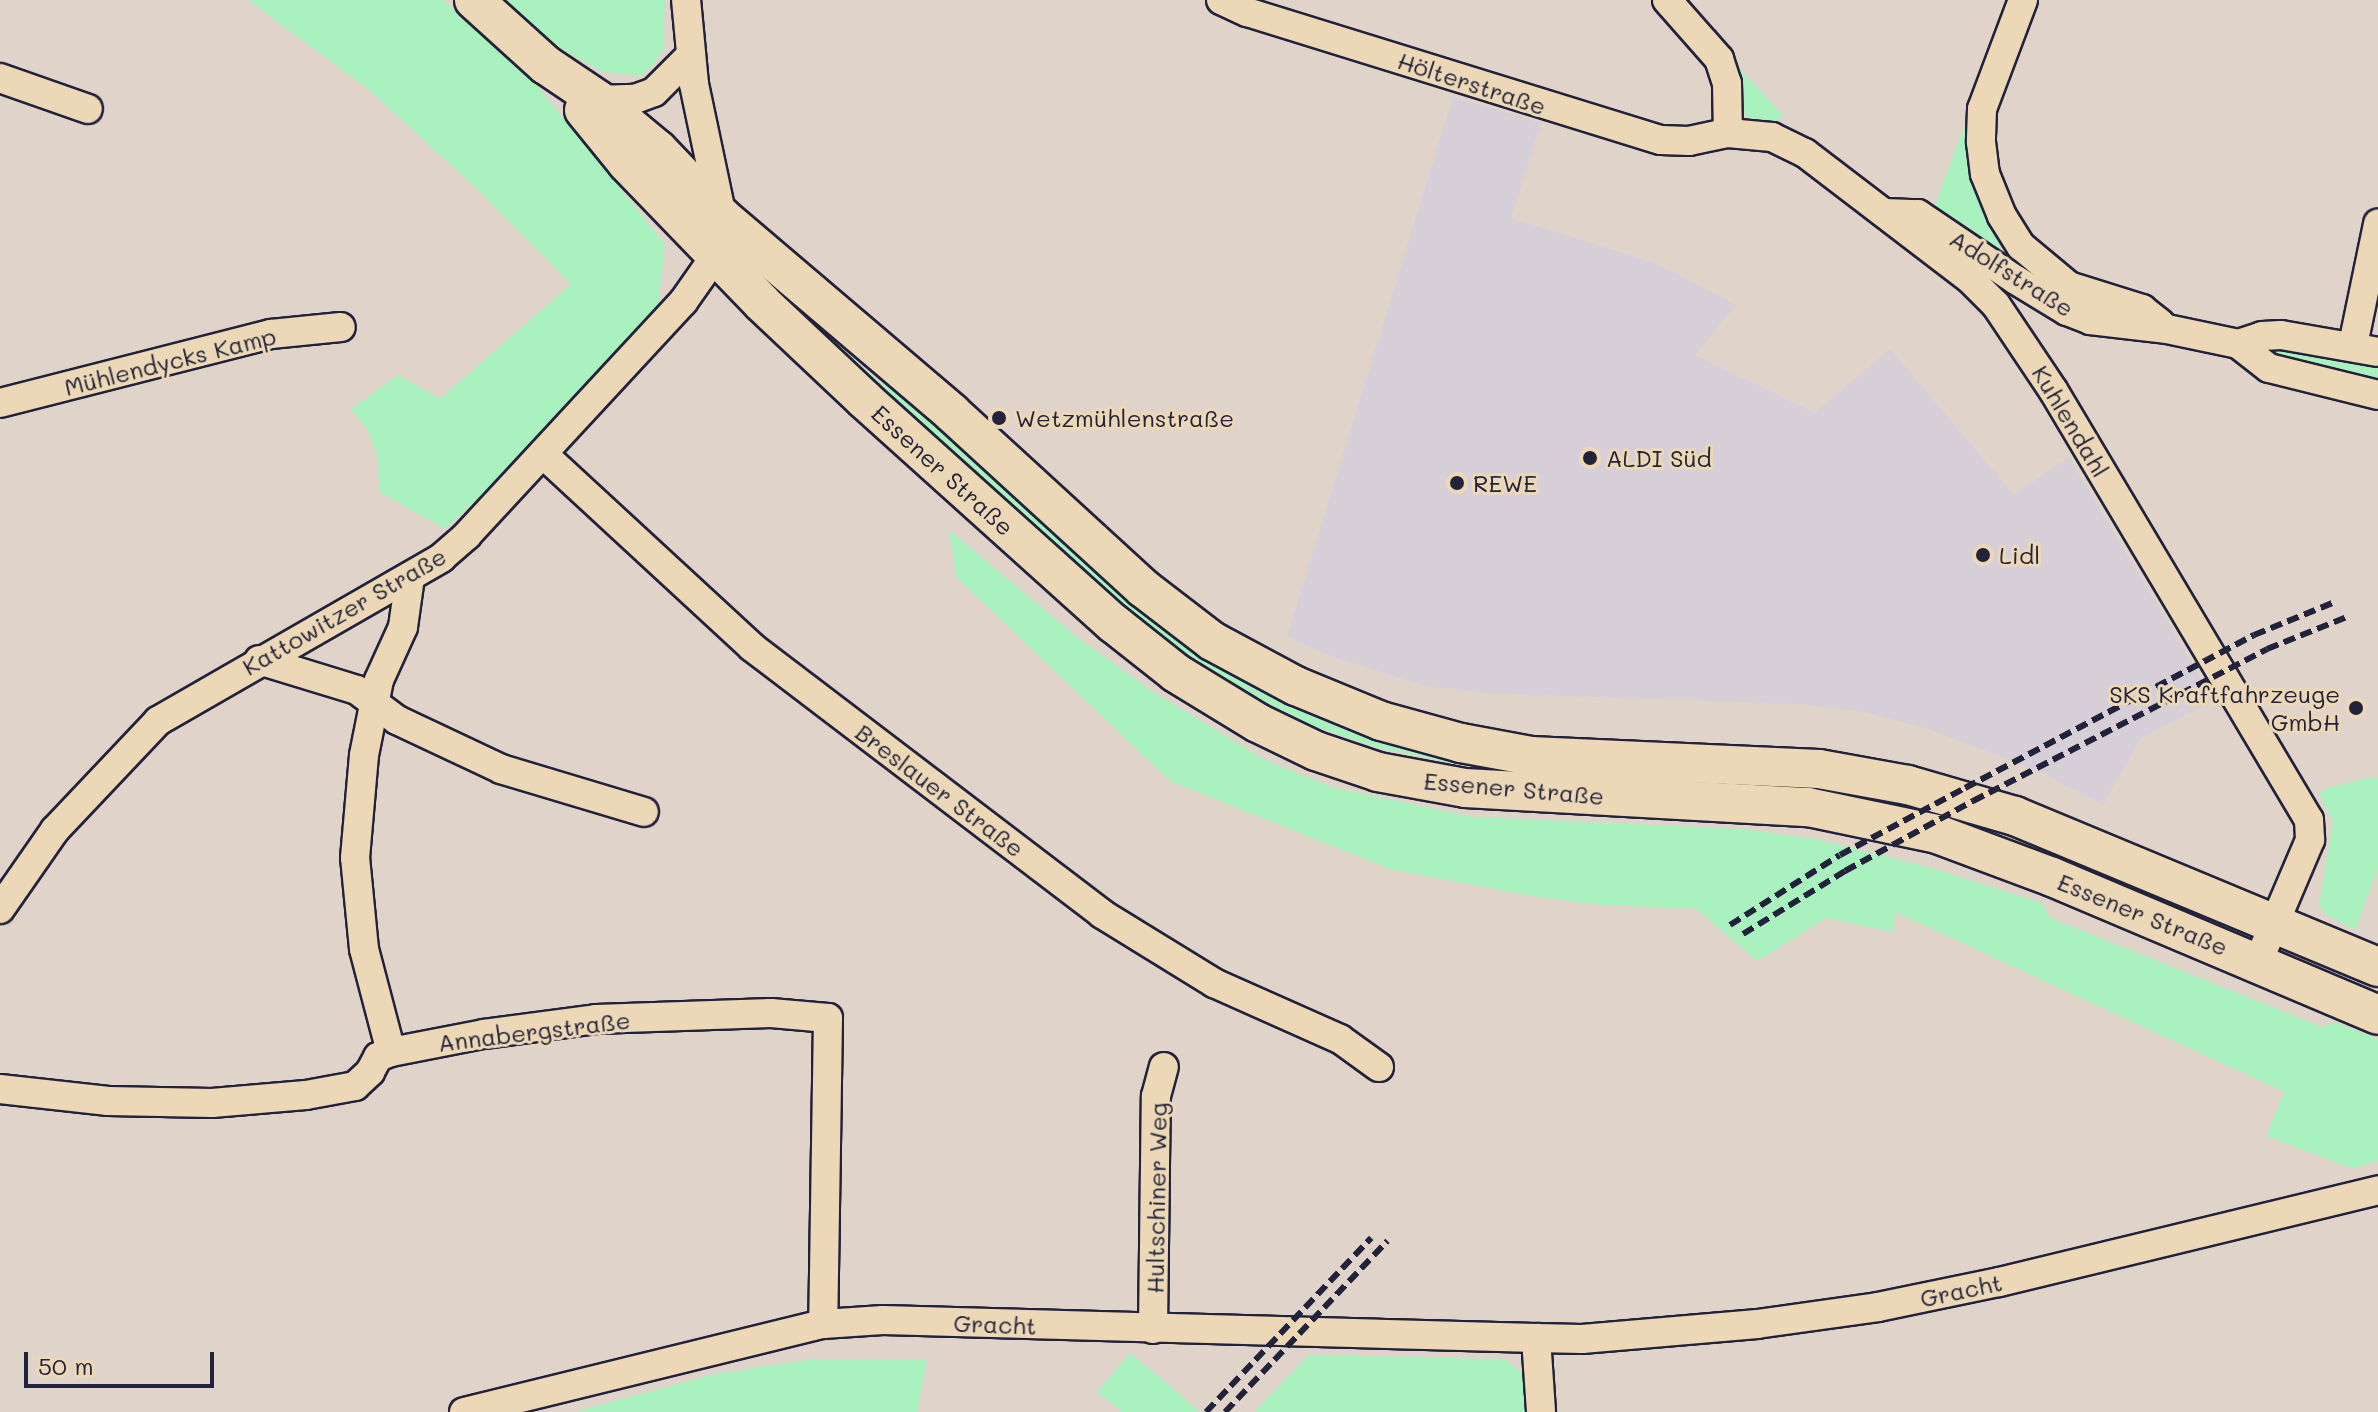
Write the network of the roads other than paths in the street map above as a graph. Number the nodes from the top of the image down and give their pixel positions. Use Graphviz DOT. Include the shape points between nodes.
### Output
graph roads {
  1 [pos="474,0"];
  2 [pos="686,0"];
  3 [pos="1221,0"];
  4 [pos="1667,0"];
  5 [pos="2023,0"];
  6 [pos="1270,9"];
  7 [pos="690,56"];
  8 [pos="546,65"];
  9 [pos="0,78"];
  10 [pos="598,100"];
  11 [pos="88,109"];
  12 [pos="1728,133"];
  13 [pos="1884,213"];
  14 [pos="722,217"];
  15 [pos="2378,224"];
  16 [pos="716,255"];
  17 [pos="341,327"];
  18 [pos="2167,329"];
  19 [pos="2238,344"];
  20 [pos="2366,348"];
  21 [pos="2378,395"];
  22 [pos="0,403"];
  23 [pos="543,454"];
  24 [pos="410,577"];
  25 [pos="259,660"];
  26 [pos="375,706"];
  27 [pos="644,812"];
  28 [pos="0,909"];
  29 [pos="2276,923"];
  30 [pos="2258,962"];
  31 [pos="2378,967"];
  32 [pos="2378,1015"];
  33 [pos="391,1052"];
  34 [pos="1164,1067"];
  35 [pos="1379,1067"];
  36 [pos="0,1089"];
  37 [pos="2378,1190"];
  38 [pos="823,1324"];
  39 [pos="1153,1329"];
  40 [pos="1536,1338"];
  41 [pos="464,1412"];
  42 [pos="1541,1412"];
  1 -- 8 [label="main road, Essener Straße"];
  2 -- 7 [label="street"];
  3 -- 6 [label="street, Hölterstraße"];
  4 -- 12 [label="street" via="1719,59 1727,83"];
  5 -- 18 [label="street" via="1982,109 1985,174 2002,216 2021,246 2069,286 2142,309"];
  6 -- 12 [label="street, Hölterstraße" via="1661,140"];
  7 -- 10 [label="street" via="654,92 635,99"];
  7 -- 14 [label="street"];
  8 -- 10 [label="main road, Essener Straße"];
  8 -- 16 [label="main road, Essener Straße" via="627,163"];
  9 -- 11 [label="street"];
  10 -- 14 [label="main road, Essener Straße" via="658,150"];
  12 -- 13 [label="street, Kuhlendahl" via="1772,137 1805,153"];
  13 -- 18 [label="street, Adolfstraße" via="1918,214 2067,311 2090,320"];
  13 -- 29 [label="street, Kuhlendahl" via="1971,280 2017,334 2309,820 2310,840"];
  14 -- 16 [label="street, Kattowitzer Straße"];
  14 -- 29 [label="main road, Essener Straße" via="952,413 1143,588 1212,641 1296,686 1381,721 1531,756 1819,769 1908,785 2015,816"];
  15 -- 20 [label="street"];
  16 -- 23 [label="street, Kattowitzer Straße" via="674,314"];
  16 -- 30 [label="main road, Essener Straße" via="842,379 1113,623 1176,673 1316,751 1378,772 1465,788 1808,807 1894,824 1937,834 2052,877"];
  17 -- 22 [label="street, Mühlendycks Kamp" via="271,334"];
  18 -- 19 [label="street, Adolfstraße"];
  19 -- 20 [label="street, Adolfstraße" via="2281,335"];
  19 -- 21 [label="street, Adolfstraße" via="2269,368"];
  23 -- 24 [label="street, Kattowitzer Straße" via="467,535"];
  23 -- 35 [label="street, Breslauer Straße" via="752,647 1102,914 1214,983 1340,1039"];
  24 -- 25 [label="street, Kattowitzer Straße"];
  24 -- 26 [label="street" via="403,627 379,680"];
  25 -- 26 [label="street" via="357,690"];
  25 -- 28 [label="street, Kattowitzer Straße" via="158,721 55,830"];
  26 -- 27 [label="street" via="501,769"];
  26 -- 33 [label="street" via="364,755 355,858 364,949"];
  29 -- 30 [label="street, Kuhlendahl"];
  29 -- 31 [label="main road, Essener Straße"];
  30 -- 32 [label="main road, Essener Straße"];
  33 -- 36 [label="street" via="378,1057 355,1086 306,1095 212,1103 108,1101"];
  33 -- 38 [label="street, Annabergstraße" via="596,1019 771,1013 828,1018"];
  34 -- 39 [label="street, Hultschiner Weg" via="1156,1096"];
  37 -- 40 [label="street, Gracht" via="1878,1307 1757,1324"];
  38 -- 39 [label="street, Gracht" via="883,1320"];
  38 -- 41 [label="street, Gracht"];
  39 -- 40 [label="street, Gracht"];
  40 -- 42 [label="street"];
}
